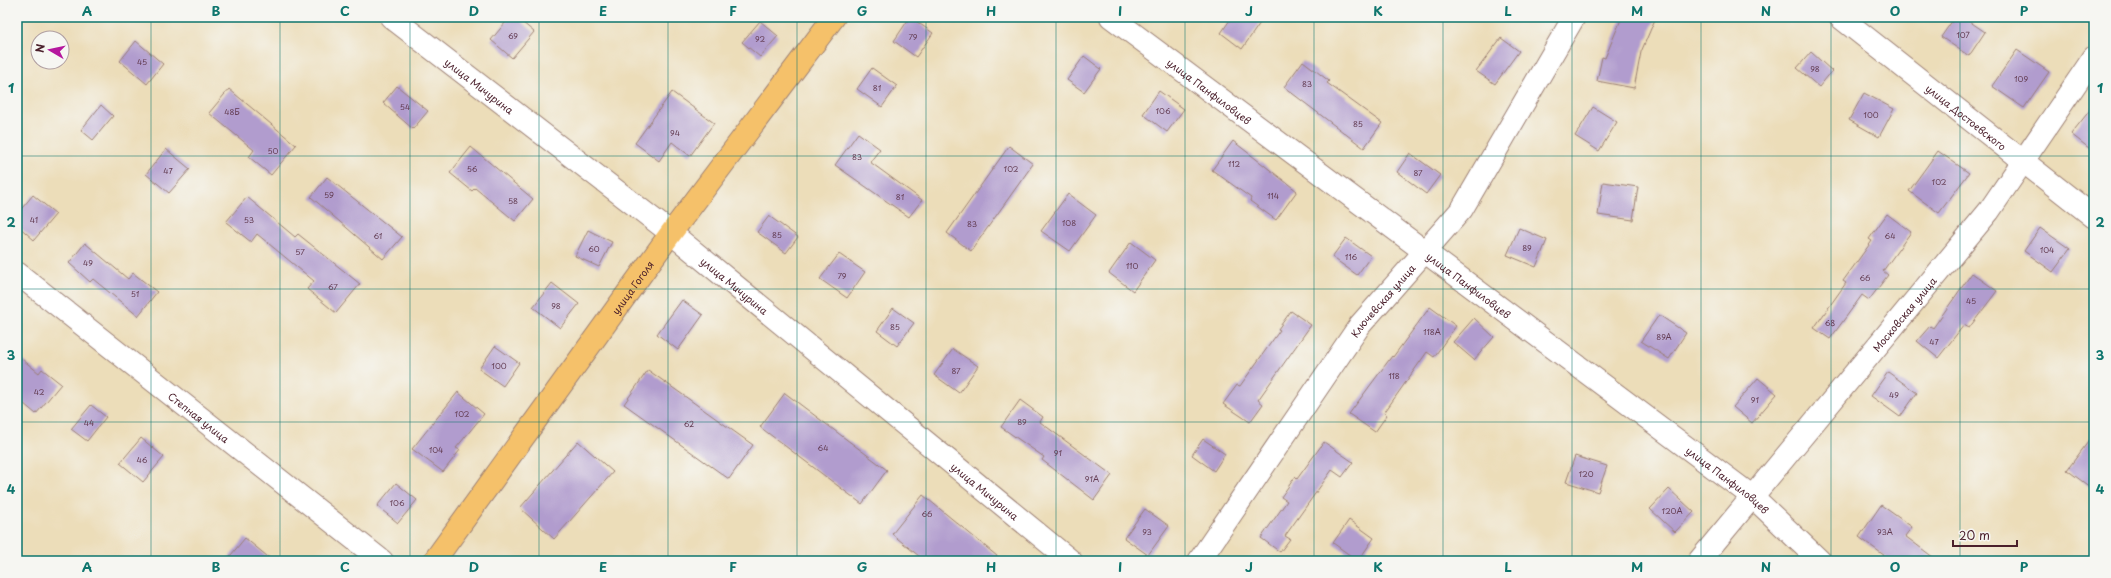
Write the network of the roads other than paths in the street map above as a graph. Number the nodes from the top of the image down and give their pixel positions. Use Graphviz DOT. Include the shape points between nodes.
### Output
graph roads {
  1 [pos="391,17"];
  2 [pos="834,17"];
  3 [pos="1111,17"];
  4 [pos="1574,17"];
  5 [pos="1840,17"];
  6 [pos="2094,57"];
  7 [pos="2023,161"];
  8 [pos="2094,217"];
  9 [pos="670,233"];
  10 [pos="1425,251"];
  11 [pos="17,273"];
  12 [pos="1753,496"];
  13 [pos="382,561"];
  14 [pos="434,561"];
  15 [pos="1071,561"];
  16 [pos="1199,561"];
  17 [pos="1700,561"];
  18 [pos="1820,561"];
  1 -- 9 [label="street, улица Мичурина"];
  2 -- 9 [label="main road, улица Гоголя"];
  3 -- 10 [label="street, улица Панфиловцев"];
  4 -- 10 [label="street, Ключевская улица" via="1462,209"];
  5 -- 7 [label="street, улица Достоевского"];
  6 -- 7 [label="street, Московская улица"];
  7 -- 8 [label="street, улица Достоевского"];
  7 -- 12 [label="street, Московская улица" via="1989,211"];
  9 -- 14 [label="main road, улица Гоголя"];
  9 -- 15 [label="street, улица Мичурина"];
  10 -- 12 [label="street, улица Панфиловцев"];
  10 -- 16 [label="street, Ключевская улица" via="1360,324"];
  11 -- 13 [label="street, Степная улица"];
  12 -- 17 [label="street, Московская улица"];
  12 -- 18 [label="street, улица Панфиловцев"];
}
